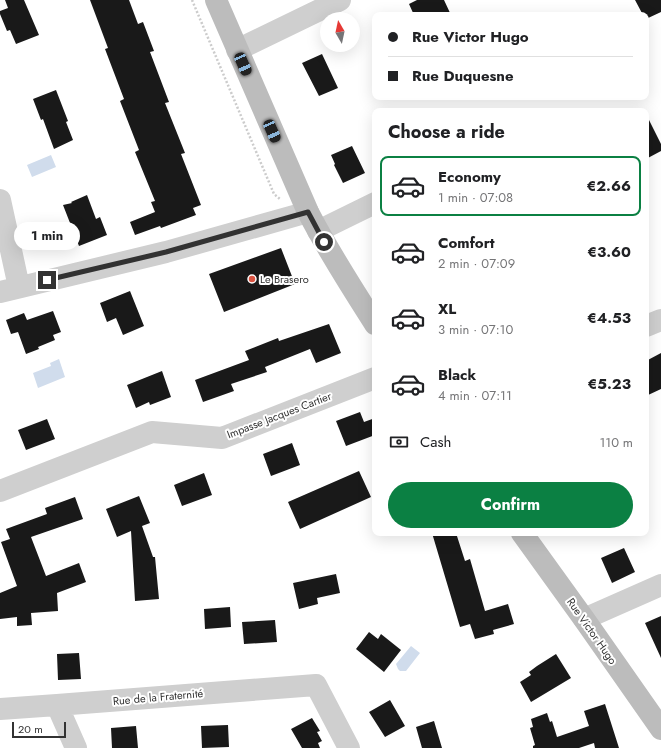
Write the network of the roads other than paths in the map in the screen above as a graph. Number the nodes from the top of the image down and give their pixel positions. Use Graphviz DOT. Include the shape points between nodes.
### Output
graph roads {
  1 [pos="216,0"];
  2 [pos="340,0"];
  3 [pos="237,50"];
  4 [pos="0,200"];
  5 [pos="372,204"];
  6 [pos="313,222"];
  7 [pos="10,290"];
  8 [pos="372,319"];
  9 [pos="661,320"];
  10 [pos="649,325"];
  11 [pos="372,379"];
  12 [pos="0,491"];
  13 [pos="524,536"];
  14 [pos="661,585"];
  15 [pos="584,619"];
  16 [pos="57,705"];
  17 [pos="0,709"];
  18 [pos="661,729"];
  19 [pos="76,748"];
  20 [pos="349,748"];
  1 -- 3 [label="street"];
  2 -- 3 [label="street"];
  3 -- 6 [label="street"];
  4 -- 7 [label="street"];
  5 -- 6 [label="street"];
  6 -- 7 [label="street" via="166,252"];
  6 -- 8 [label="street"];
  9 -- 10 [label="street"];
  11 -- 12 [label="street, Impasse Jacques Cartier" via="222,438 152,432"];
  13 -- 15 [label="street, Rue Victor Hugo"];
  14 -- 15 [label="street"];
  15 -- 18 [label="street, Rue Victor Hugo"];
  16 -- 17 [label="street, Rue de la Fraternité"];
  16 -- 19 [label="street"];
  16 -- 20 [label="street, Rue de la Fraternité" via="316,685"];
}
